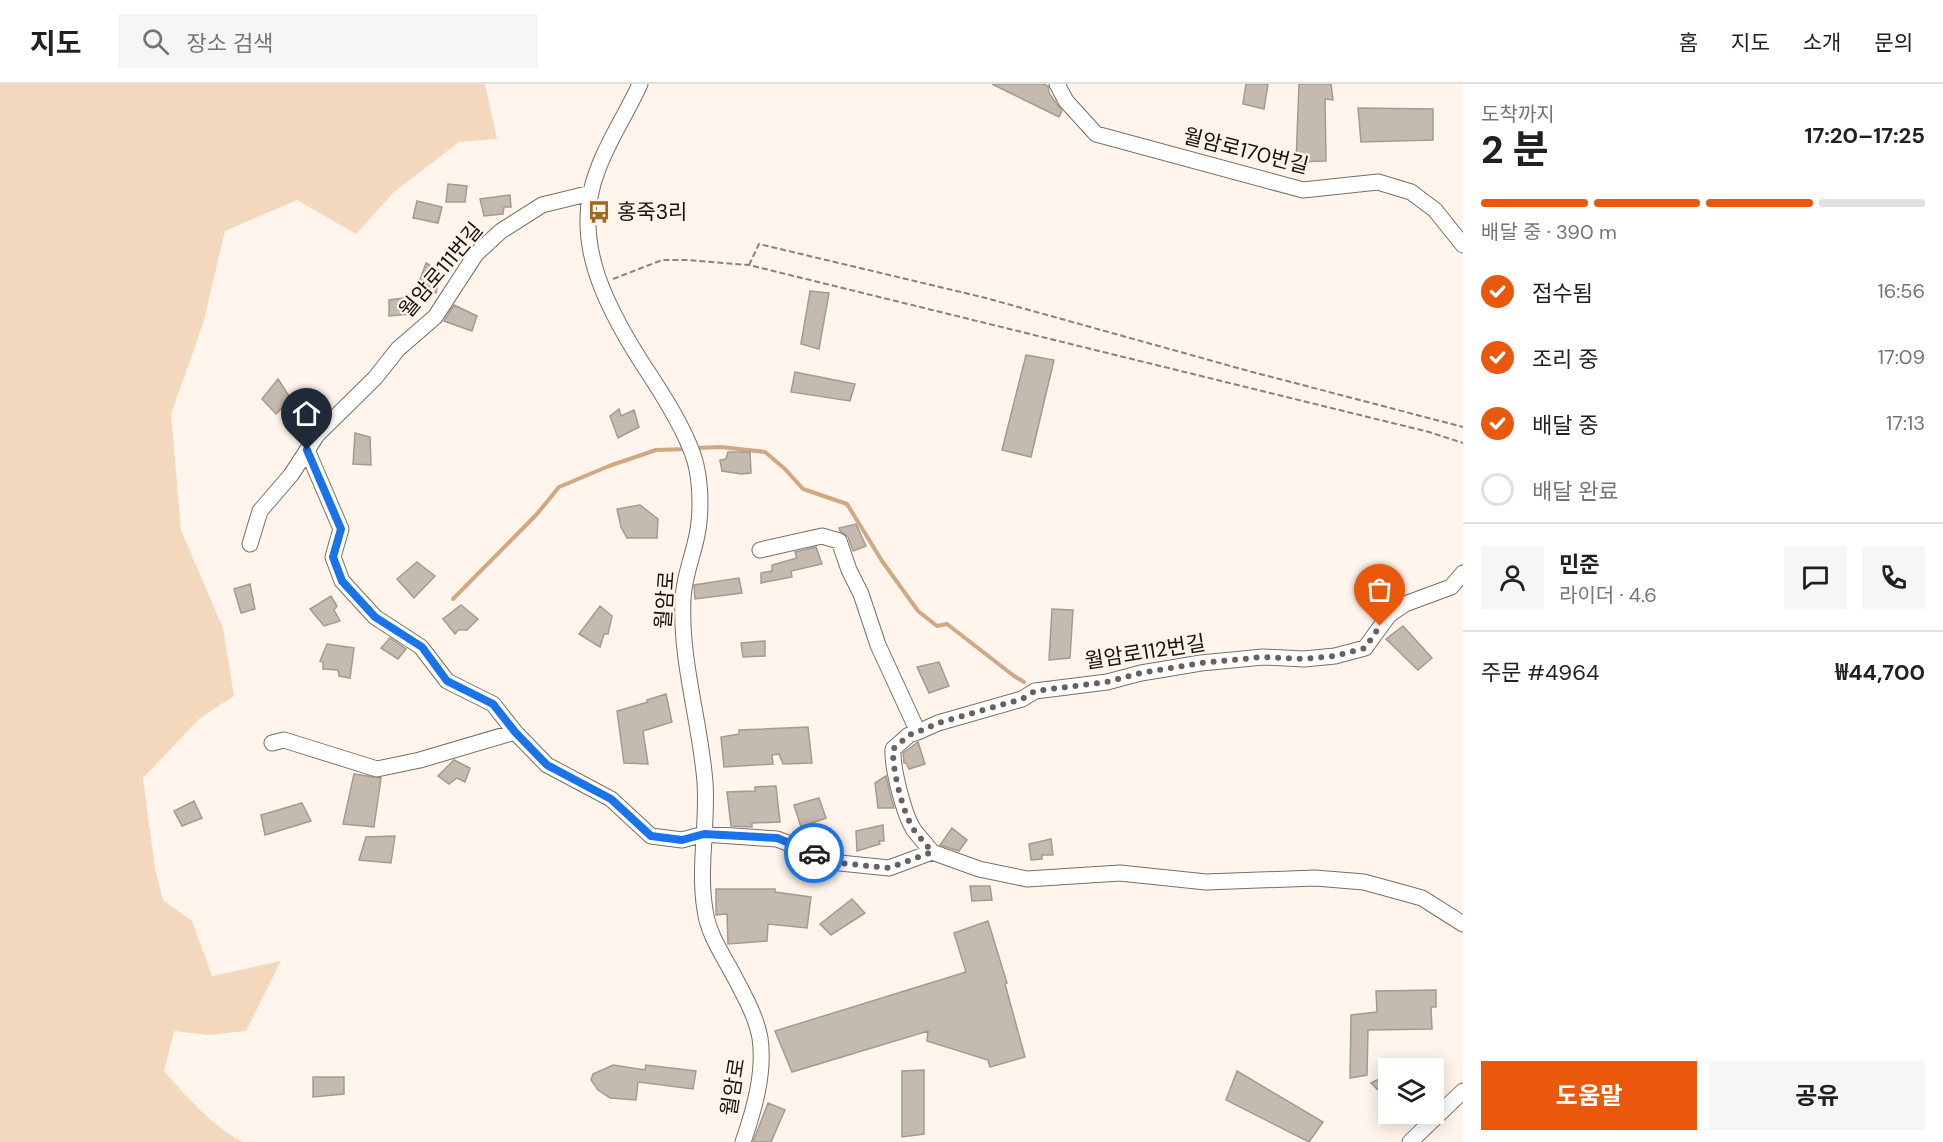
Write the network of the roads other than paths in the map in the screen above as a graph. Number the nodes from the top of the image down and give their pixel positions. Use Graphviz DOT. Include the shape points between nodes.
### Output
graph roads {
  1 [pos="640,84"];
  2 [pos="1057,84"];
  3 [pos="591,193"];
  4 [pos="1463,245"];
  5 [pos="307,450"];
  6 [pos="250,544"];
  7 [pos="760,550"];
  8 [pos="1463,573"];
  9 [pos="515,732"];
  10 [pos="918,732"];
  11 [pos="273,743"];
  12 [pos="704,834"];
  13 [pos="932,852"];
  14 [pos="1463,924"];
  15 [pos="1463,1091"];
  16 [pos="743,1142"];
  17 [pos="1410,1142"];
  1 -- 3 [label="street, 월암로" via="604,154"];
  2 -- 4 [label="street, 월암로170번길" via="1066,101 1096,134 1303,190 1377,182 1411,192 1435,210"];
  3 -- 5 [label="street, 월암로111번길" via="542,205 501,231 476,254 435,317 398,349"];
  3 -- 12 [label="street, 월암로" via="590,242 599,285 657,385 695,462 699,523 685,582 683,626 686,667 702,749"];
  5 -- 6 [label="street, 월암로111번길" via="260,511"];
  5 -- 9 [label="street" via="341,529 333,557 342,581 375,617 422,647 447,681 493,704"];
  7 -- 10 [label="street" via="822,537 839,541 878,645"];
  8 -- 10 [label="street, 월암로112번길" via="1451,587 1405,604 1389,615 1365,648 1304,659 1263,657 1201,663 1107,682 1035,691 1022,699"];
  9 -- 11 [label="street" via="377,769 284,740"];
  9 -- 12 [label="street" via="547,765 611,799 651,836 682,840"];
  10 -- 13 [label="street, 월암로112번길" via="893,749 892,761 913,828"];
  12 -- 13 [label="street" via="777,838 840,863 889,868"];
  12 -- 16 [label="street, 월암로" via="705,913 760,1038 756,1101"];
  13 -- 14 [label="street" via="979,869 1027,879 1120,873 1206,882 1315,878 1364,882 1422,898"];
  15 -- 17 [label="street"];
}
